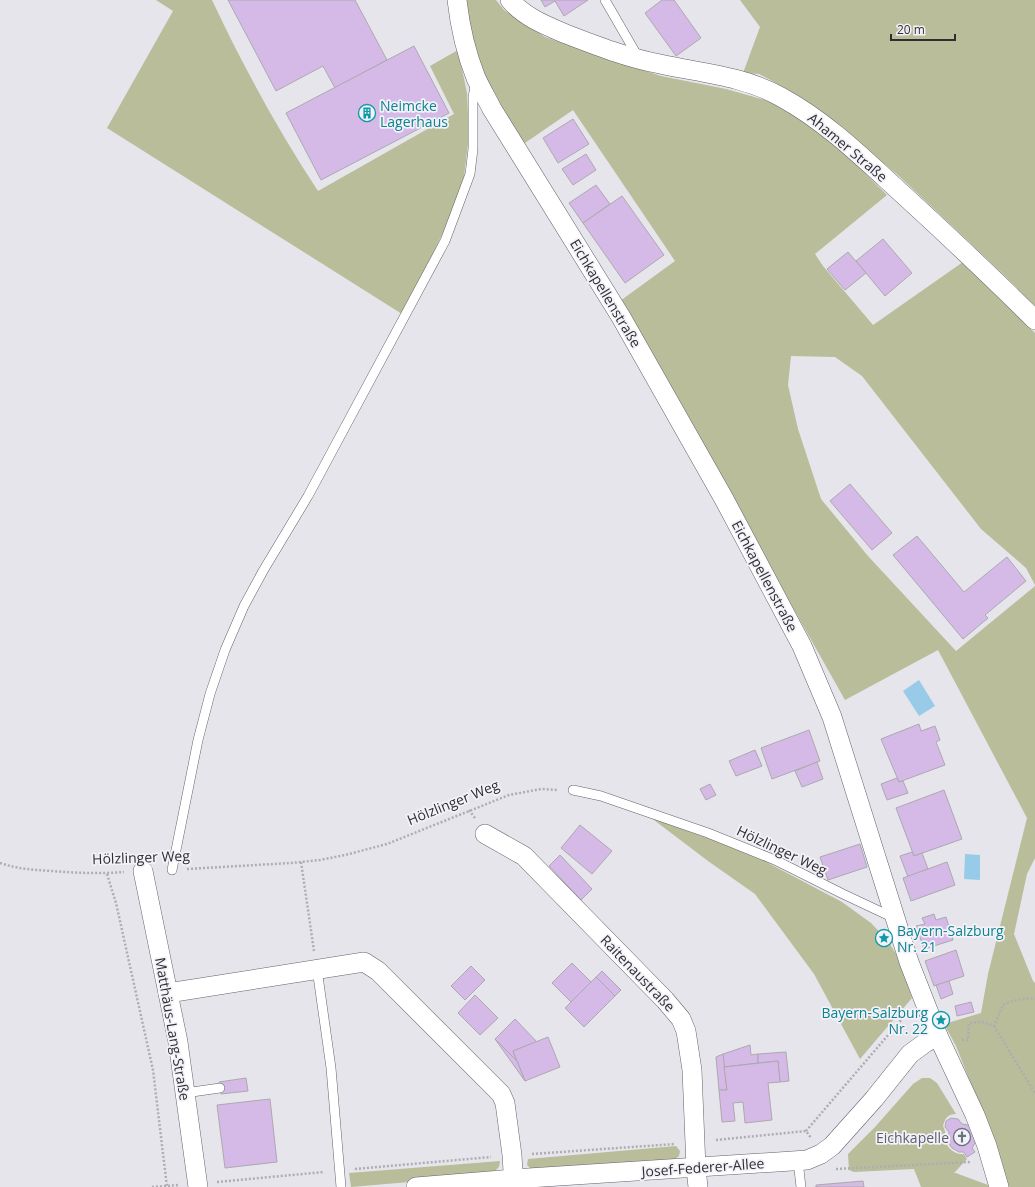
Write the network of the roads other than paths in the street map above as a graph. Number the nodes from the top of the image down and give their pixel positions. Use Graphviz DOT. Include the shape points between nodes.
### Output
graph roads {
  1 [pos="457,0"];
  2 [pos="510,0"];
  3 [pos="605,0"];
  4 [pos="639,58"];
  5 [pos="477,79"];
  6 [pos="1035,320"];
  7 [pos="573,790"];
  8 [pos="485,834"];
  9 [pos="172,870"];
  10 [pos="143,871"];
  11 [pos="895,918"];
  12 [pos="317,969"];
  13 [pos="168,993"];
  14 [pos="938,1036"];
  15 [pos="220,1088"];
  16 [pos="185,1094"];
  17 [pos="798,1161"];
  18 [pos="696,1168"];
  19 [pos="513,1183"];
  20 [pos="198,1187"];
  21 [pos="341,1187"];
  22 [pos="416,1187"];
  23 [pos="698,1187"];
  24 [pos="801,1187"];
  25 [pos="999,1187"];
  1 -- 5 [label="street, Eichkapellenstraße" via="460,27"];
  2 -- 4 [label="street, Ahamer Straße" via="530,17 550,28 600,48"];
  3 -- 4 [label="lane"];
  4 -- 6 [label="street, Ahamer Straße" via="760,87 804,111 841,138 988,272"];
  5 -- 9 [label="lane" via="473,97 473,149 470,174 445,241 308,496 244,606 225,650 198,740"];
  5 -- 11 [label="street, Eichkapellenstraße" via="492,109 621,317 724,499 802,646 832,717"];
  7 -- 11 [label="lane, Hölzlinger Weg" via="601,796 708,833 776,860"];
  8 -- 18 [label="street, Raitenaustraße" via="524,856 681,1019 686,1031 692,1070"];
  10 -- 13 [label="street, Matthäus-Lang-Straße"];
  11 -- 14 [label="street, Eichkapellenstraße"];
  12 -- 13 [label="street"];
  12 -- 19 [label="street" via="364,962 378,971 501,1094 505,1103"];
  12 -- 21 [label="lane" via="331,1068"];
  13 -- 16 [label="street, Matthäus-Lang-Straße"];
  14 -- 17 [label="street, Josef-Federer-Allee" via="910,1054 832,1146 821,1154"];
  14 -- 25 [label="street, Eichkapellenstraße" via="974,1114"];
  15 -- 16 [label="lane"];
  16 -- 20 [label="street, Matthäus-Lang-Straße"];
  17 -- 18 [label="street, Josef-Federer-Allee"];
  17 -- 24 [label="lane"];
  18 -- 19 [label="street, Josef-Federer-Allee"];
  18 -- 23 [label="street, Raitenaustraße"];
  19 -- 22 [label="street, Josef-Federer-Allee"];
}
